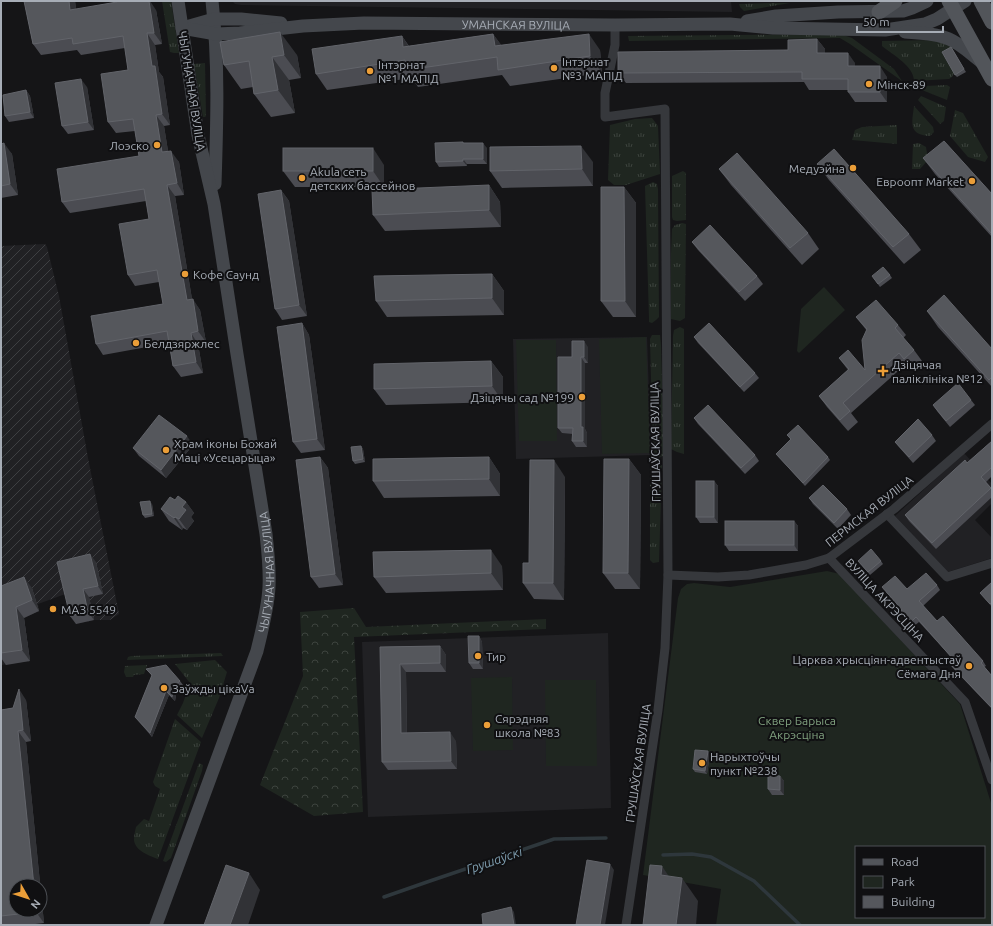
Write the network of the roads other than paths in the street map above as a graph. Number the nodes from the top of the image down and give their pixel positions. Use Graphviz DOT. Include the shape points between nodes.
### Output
graph roads {
  1 [pos="178,1"];
  2 [pos="212,1"];
  3 [pos="895,1"];
  4 [pos="927,1"];
  5 [pos="981,1"];
  6 [pos="956,4"];
  7 [pos="879,12"];
  8 [pos="214,19"];
  9 [pos="992,22"];
  10 [pos="730,24"];
  11 [pos="615,25"];
  12 [pos="303,26"];
  13 [pos="182,28"];
  14 [pos="885,30"];
  15 [pos="216,34"];
  16 [pos="983,63"];
  17 [pos="992,80"];
  18 [pos="214,204"];
  19 [pos="992,424"];
  20 [pos="887,514"];
  21 [pos="829,558"];
  22 [pos="992,563"];
  23 [pos="668,575"];
  24 [pos="992,780"];
  25 [pos="156,925"];
  26 [pos="626,925"];
  1 -- 13 [label="main road, ЧЫГУНАЧНАЯ ВУЛІЦА"];
  2 -- 8 [label="main road, ЧЫГУНАЧНАЯ ВУЛІЦА"];
  3 -- 7 [label="main road"];
  4 -- 7 [label="main road, УМАНСКАЯ ВУЛІЦА" via="903,11"];
  5 -- 9 [label="main road"];
  6 -- 14 [label="main road, УМАНСКАЯ ВУЛІЦА" via="937,19 925,24"];
  6 -- 16 [label="main road"];
  7 -- 10 [label="main road, УМАНСКАЯ ВУЛІЦА" via="776,16"];
  8 -- 12 [label="main road, УМАНСКАЯ ВУЛІЦА" via="241,19"];
  8 -- 13 [label="main road, УМАНСКАЯ ВУЛІЦА"];
  8 -- 15 [label="main road, ЧЫГУНАЧНАЯ ВУЛІЦА"];
  10 -- 11 [label="main road, УМАНСКАЯ ВУЛІЦА"];
  10 -- 14 [label="main road, УМАНСКАЯ ВУЛІЦА" via="773,28"];
  11 -- 12 [label="main road, УМАНСКАЯ ВУЛІЦА"];
  11 -- 23 [label="street, ГРУШАЎСКАЯ ВУЛІЦА" via="615,45 605,93 605,117 665,109"];
  12 -- 15 [label="main road, УМАНСКАЯ ВУЛІЦА"];
  13 -- 15 [label="main road, УМАНСКАЯ ВУЛІЦА"];
  13 -- 18 [label="main road, ЧЫГУНАЧНАЯ ВУЛІЦА" via="198,135"];
  14 -- 16 [label="main road" via="948,38"];
  15 -- 18 [label="main road, ЧЫГУНАЧНАЯ ВУЛІЦА"];
  16 -- 17 [label="main road"];
  18 -- 25 [label="main road, ЧЫГУНАЧНАЯ ВУЛІЦА" via="266,534 269,588 257,650"];
  19 -- 20 [label="street, ПЕРМСКАЯ ВУЛІЦА"];
  20 -- 21 [label="street, ПЕРМСКАЯ ВУЛІЦА"];
  20 -- 22 [label="street" via="947,577"];
  21 -- 23 [label="street, ПЕРМСКАЯ ВУЛІЦА" via="806,565 749,575"];
  21 -- 24 [label="street, ВУЛІЦА АКРЭСЦІНА" via="965,702"];
  23 -- 26 [label="street, ГРУШАЎСКАЯ ВУЛІЦА" via="665,648 658,710"];
}
